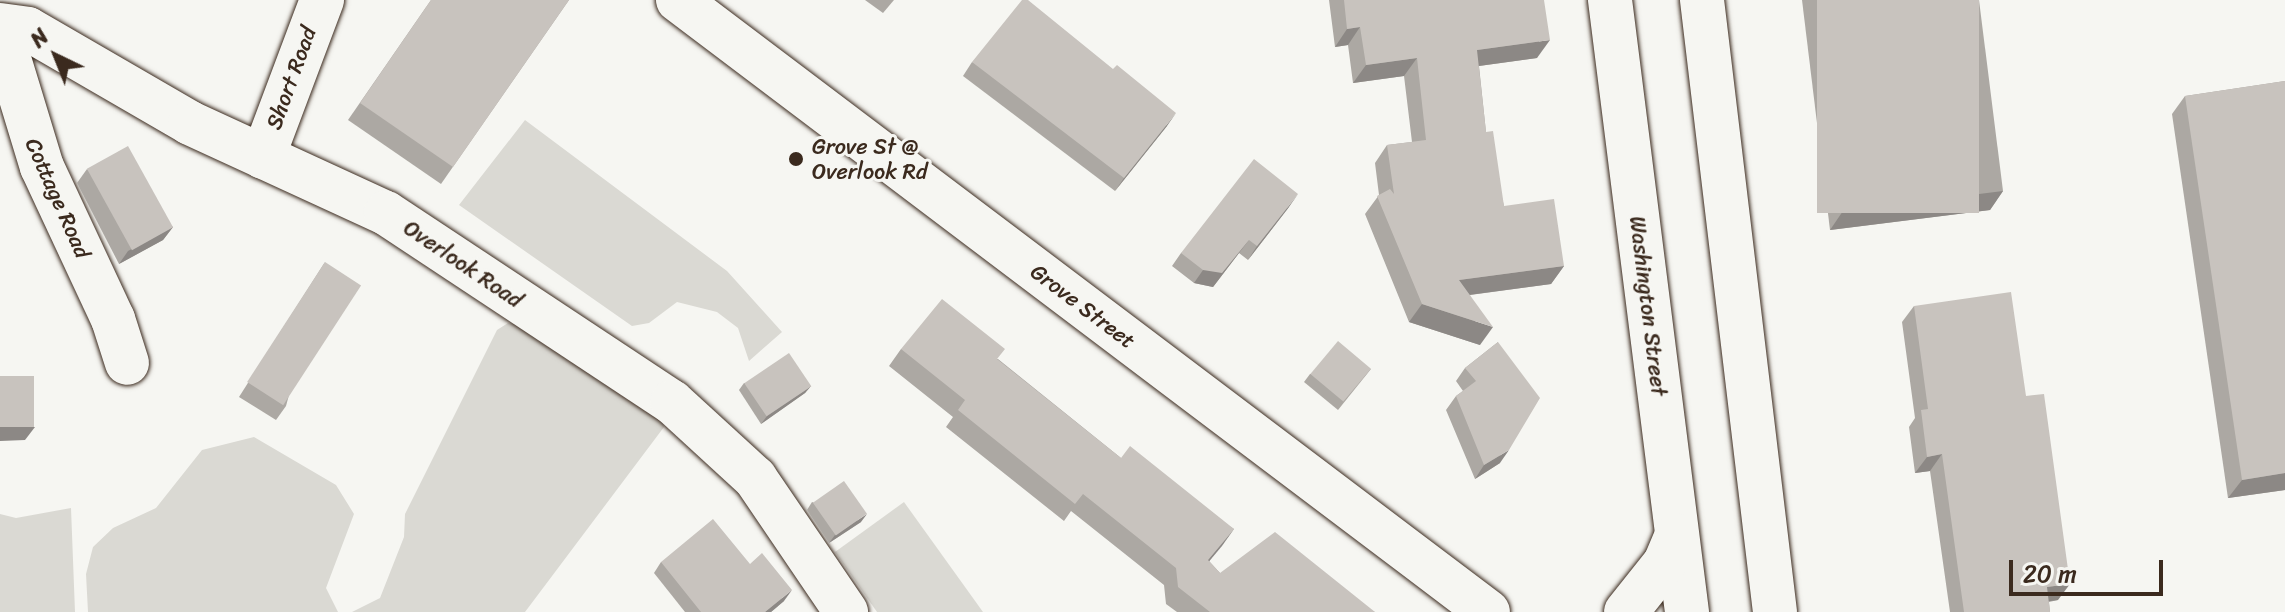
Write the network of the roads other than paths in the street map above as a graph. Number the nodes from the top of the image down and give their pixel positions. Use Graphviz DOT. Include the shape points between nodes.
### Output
graph roads {
  1 [pos="322,0"];
  2 [pos="678,0"];
  3 [pos="1610,0"];
  4 [pos="1702,0"];
  5 [pos="0,27"];
  6 [pos="263,157"];
  7 [pos="127,363"];
  8 [pos="1677,535"];
  9 [pos="846,612"];
  10 [pos="1488,612"];
  11 [pos="1626,612"];
  12 [pos="1687,612"];
  13 [pos="1775,612"];
  1 -- 6 [label="main road, Short Road"];
  2 -- 10 [label="main road, Grove Street"];
  3 -- 8 [label="main road, Washington Street"];
  4 -- 13 [label="main road"];
  5 -- 6 [label="main road, Overlook Road" via="28,29 190,123"];
  5 -- 7 [label="main road, Cottage Road" via="42,167 113,319"];
  6 -- 9 [label="main road, Overlook Road" via="386,213 672,402 755,478"];
  8 -- 11 [label="main road" via="1665,563"];
  8 -- 12 [label="main road, Washington Street"];
}
